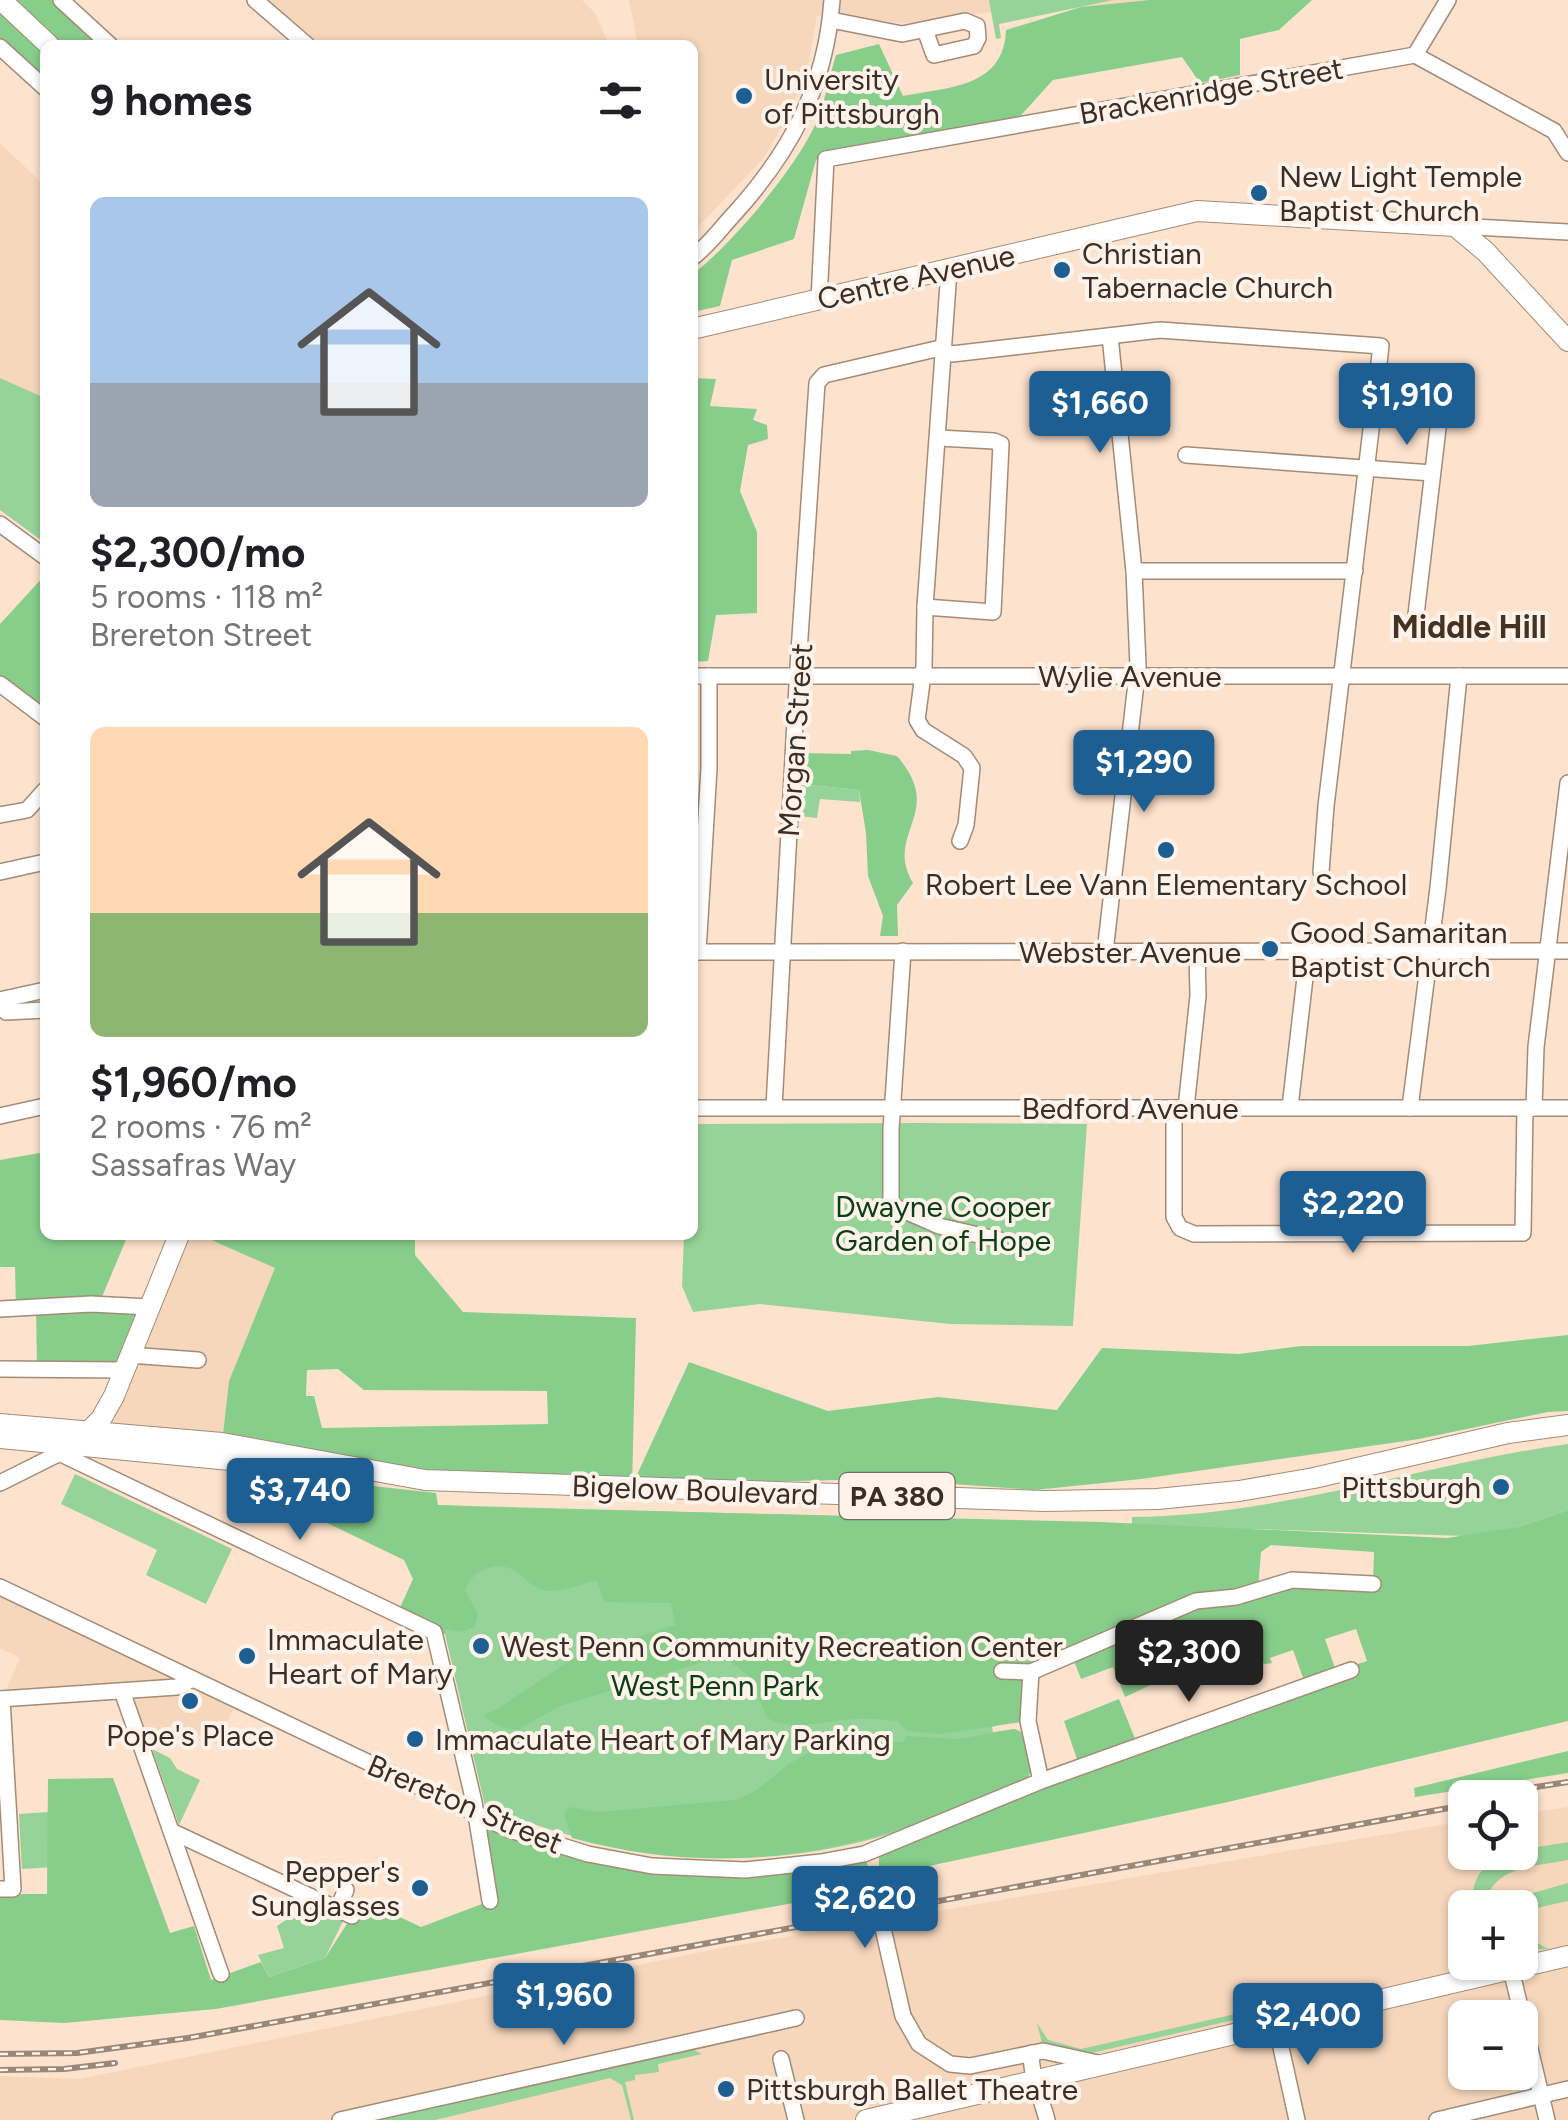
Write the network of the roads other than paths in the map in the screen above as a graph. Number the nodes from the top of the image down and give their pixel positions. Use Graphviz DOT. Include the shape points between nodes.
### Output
graph roads {
  1 [pos="0,0"];
  2 [pos="61,0"];
  3 [pos="255,0"];
  4 [pos="832,0"];
  5 [pos="1448,0"];
  6 [pos="831,20"];
  7 [pos="924,30"];
  8 [pos="44,40"];
  9 [pos="105,40"];
  10 [pos="301,40"];
  11 [pos="0,47"];
  12 [pos="1416,55"];
  13 [pos="40,83"];
  14 [pos="1568,153"];
  15 [pos="1456,226"];
  16 [pos="1568,232"];
  17 [pos="698,251"];
  18 [pos="949,270"];
  19 [pos="819,300"];
  20 [pos="698,329"];
  21 [pos="1110,336"];
  22 [pos="1568,342"];
  23 [pos="944,352"];
  24 [pos="1442,386"];
  25 [pos="939,438"];
  26 [pos="1186,455"];
  27 [pos="1367,468"];
  28 [pos="1432,472"];
  29 [pos="0,524"];
  30 [pos="40,553"];
  31 [pos="1134,571"];
  32 [pos="1355,571"];
  33 [pos="925,607"];
  34 [pos="1416,615"];
  35 [pos="701,676"];
  36 [pos="797,676"];
  37 [pos="922,676"];
  38 [pos="1137,676"];
  39 [pos="1342,676"];
  40 [pos="1459,676"];
  41 [pos="1568,676"];
  42 [pos="0,684"];
  43 [pos="40,714"];
  44 [pos="1568,783"];
  45 [pos="40,795"];
  46 [pos="0,798"];
  47 [pos="23,812"];
  48 [pos="0,815"];
  49 [pos="960,841"];
  50 [pos="40,863"];
  51 [pos="0,872"];
  52 [pos="1321,872"];
  53 [pos="698,913"];
  54 [pos="1430,951"];
  55 [pos="1550,951"];
  56 [pos="1568,951"];
  57 [pos="698,952"];
  58 [pos="782,952"];
  59 [pos="902,952"];
  60 [pos="1105,952"];
  61 [pos="1198,952"];
  62 [pos="1308,952"];
  63 [pos="40,991"];
  64 [pos="0,1002"];
  65 [pos="40,1010"];
  66 [pos="40,1107"];
  67 [pos="774,1107"];
  68 [pos="698,1108"];
  69 [pos="893,1108"];
  70 [pos="1180,1108"];
  71 [pos="1290,1108"];
  72 [pos="1410,1108"];
  73 [pos="1530,1108"];
  74 [pos="1568,1108"];
  75 [pos="0,1116"];
  76 [pos="177,1240"];
  77 [pos="1000,1240"];
  78 [pos="149,1307"];
  79 [pos="0,1309"];
  80 [pos="198,1360"];
  81 [pos="126,1362"];
  82 [pos="0,1369"];
  83 [pos="114,1396"];
  84 [pos="0,1424"];
  85 [pos="1568,1424"];
  86 [pos="135,1435"];
  87 [pos="0,1438"];
  88 [pos="1568,1438"];
  89 [pos="75,1443"];
  90 [pos="0,1483"];
  91 [pos="1373,1584"];
  92 [pos="0,1587"];
  93 [pos="159,1662"];
  94 [pos="1351,1670"];
  95 [pos="1002,1671"];
  96 [pos="1032,1672"];
  97 [pos="193,1679"];
  98 [pos="150,1689"];
  99 [pos="122,1691"];
  100 [pos="1,1699"];
  101 [pos="1041,1780"];
  102 [pos="476,1815"];
  103 [pos="171,1831"];
  104 [pos="864,1854"];
  105 [pos="0,1889"];
  106 [pos="346,1890"];
  107 [pos="490,1901"];
  108 [pos="1568,1956"];
  109 [pos="1538,1963"];
  110 [pos="221,1974"];
  111 [pos="1468,1980"];
  112 [pos="1513,1980"];
  113 [pos="796,2018"];
  114 [pos="1276,2025"];
  115 [pos="1032,2053"];
  116 [pos="781,2059"];
  117 [pos="1104,2064"];
  118 [pos="1038,2081"];
  119 [pos="1568,2089"];
  120 [pos="1540,2095"];
  121 [pos="340,2120"];
  122 [pos="796,2120"];
  123 [pos="866,2120"];
  124 [pos="1047,2120"];
  125 [pos="1296,2120"];
  126 [pos="1437,2120"];
  127 [pos="1547,2120"];
  1 -- 8 [label="main road"];
  2 -- 9 [label="street"];
  3 -- 10 [label="street"];
  4 -- 6 [label="street"];
  5 -- 12 [label="street"];
  6 -- 7 [label="street" via="902,34"];
  6 -- 17 [label="street" via="811,99 787,148"];
  11 -- 13 [label="street"];
  12 -- 14 [label="street" via="1554,130"];
  12 -- 19 [label="street, Brackenridge Street" via="826,159"];
  15 -- 16 [label="street"];
  15 -- 18 [label="main road, Centre Avenue" via="1197,211"];
  15 -- 22 [label="main road"];
  18 -- 19 [label="main road, Centre Avenue"];
  18 -- 23 [label="street"];
  19 -- 20 [label="main road, Centre Avenue"];
  21 -- 23 [label="street"];
  21 -- 27 [label="street" via="1160,330 1380,346"];
  21 -- 31 [label="street"];
  23 -- 25 [label="street"];
  23 -- 36 [label="street, Morgan Street" via="824,375 818,383"];
  24 -- 28 [label="street"];
  25 -- 33 [label="street"];
  25 -- 33 [label="street" via="1001,444 992,612"];
  26 -- 27 [label="street"];
  27 -- 28 [label="street"];
  27 -- 32 [label="street"];
  28 -- 34 [label="street"];
  29 -- 30 [label="street"];
  31 -- 32 [label="street"];
  31 -- 38 [label="street"];
  32 -- 39 [label="street"];
  33 -- 37 [label="street"];
  35 -- 36 [label="street, Wylie Avenue"];
  35 -- 53 [label="street" via="709,768"];
  36 -- 37 [label="street, Wylie Avenue"];
  36 -- 58 [label="street, Morgan Street"];
  37 -- 38 [label="street, Wylie Avenue"];
  37 -- 49 [label="street" via="917,720 972,768"];
  38 -- 39 [label="street, Wylie Avenue"];
  38 -- 60 [label="street"];
  39 -- 40 [label="street, Wylie Avenue"];
  39 -- 52 [label="street"];
  40 -- 41 [label="street, Wylie Avenue"];
  40 -- 54 [label="street"];
  42 -- 43 [label="street"];
  44 -- 55 [label="street"];
  45 -- 47 [label="street"];
  46 -- 47 [label="street"];
  47 -- 48 [label="street"];
  50 -- 51 [label="street"];
  54 -- 55 [label="street, Webster Avenue"];
  54 -- 62 [label="street, Webster Avenue"];
  54 -- 72 [label="street"];
  55 -- 56 [label="street, Webster Avenue"];
  55 -- 73 [label="street"];
  57 -- 58 [label="street, Webster Avenue"];
  58 -- 59 [label="street, Webster Avenue"];
  58 -- 67 [label="street, Morgan Street"];
  59 -- 60 [label="street, Webster Avenue"];
  59 -- 69 [label="street"];
  60 -- 61 [label="street, Webster Avenue"];
  61 -- 62 [label="street, Webster Avenue"];
  61 -- 70 [label="street" via="1198,996"];
  62 -- 71 [label="street"];
  63 -- 64 [label="street"];
  64 -- 65 [label="street" via="6,1012"];
  66 -- 75 [label="street"];
  67 -- 68 [label="street, Bedford Avenue"];
  67 -- 69 [label="street, Bedford Avenue"];
  69 -- 70 [label="street, Bedford Avenue"];
  69 -- 77 [label="street" via="892,1205 927,1222"];
  70 -- 71 [label="street, Bedford Avenue"];
  70 -- 73 [label="street" via="1174,1217 1194,1234 1523,1233"];
  71 -- 72 [label="street, Bedford Avenue"];
  72 -- 73 [label="street, Bedford Avenue"];
  73 -- 74 [label="street, Bedford Avenue"];
  76 -- 78 [label="main road"];
  78 -- 79 [label="street"];
  78 -- 81 [label="main road"];
  80 -- 81 [label="street"];
  81 -- 82 [label="street"];
  81 -- 83 [label="main road"];
  83 -- 86 [label="main road" via="118,1420"];
  83 -- 89 [label="main road"];
  84 -- 89 [label="main road, Bigelow Boulevard / PA 380"];
  85 -- 86 [label="main road, Bigelow Boulevard / PA 380" via="1281,1484 1101,1500 462,1483"];
  86 -- 89 [label="main road, Bigelow Boulevard / PA 380"];
  87 -- 89 [label="main road, Bigelow Boulevard / PA 380"];
  88 -- 89 [label="main road, Bigelow Boulevard / PA 380" via="1259,1500 1092,1513 442,1493 234,1459"];
  89 -- 90 [label="street"];
  89 -- 102 [label="street" via="437,1634"];
  91 -- 96 [label="street" via="1292,1580 1196,1601"];
  92 -- 93 [label="street, Brereton Street"];
  93 -- 97 [label="street, Brereton Street"];
  93 -- 98 [label="street" via="160,1676"];
  94 -- 101 [label="street, Brereton Street"];
  95 -- 96 [label="street"];
  96 -- 101 [label="street" via="1028,1721"];
  97 -- 98 [label="street"];
  97 -- 102 [label="street, Brereton Street"];
  98 -- 99 [label="street"];
  99 -- 100 [label="street"];
  99 -- 103 [label="street"];
  100 -- 105 [label="street" via="13,1889"];
  101 -- 104 [label="street, Brereton Street"];
  102 -- 104 [label="street, Brereton Street" via="560,1847 652,1866 745,1870"];
  102 -- 107 [label="street"];
  103 -- 106 [label="street" via="344,1912"];
  103 -- 110 [label="street"];
  104 -- 115 [label="street, bridge" via="903,2016 919,2044 950,2064 970,2066"];
  108 -- 109 [label="main road"];
  111 -- 114 [label="main road"];
  112 -- 120 [label="street"];
  113 -- 121 [label="street"];
  114 -- 117 [label="main road"];
  114 -- 125 [label="street"];
  115 -- 117 [label="street"];
  115 -- 118 [label="street"];
  116 -- 122 [label="street"];
  117 -- 118 [label="main road"];
  118 -- 123 [label="main road"];
  118 -- 124 [label="street"];
  119 -- 120 [label="street"];
  120 -- 126 [label="street"];
  120 -- 127 [label="street"];
}
